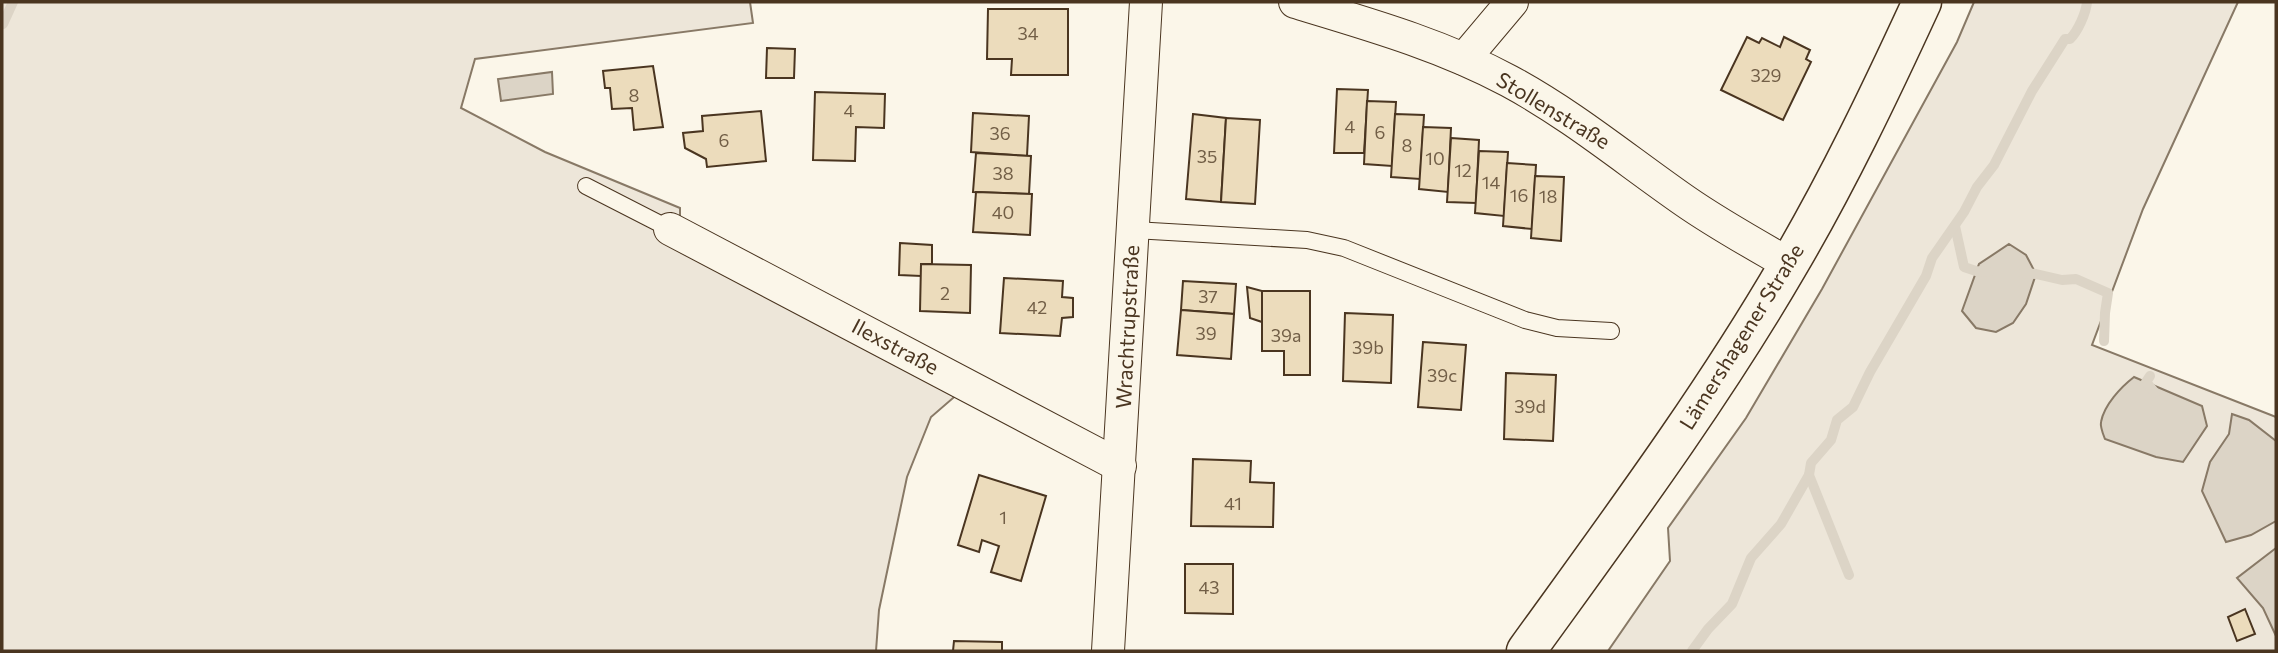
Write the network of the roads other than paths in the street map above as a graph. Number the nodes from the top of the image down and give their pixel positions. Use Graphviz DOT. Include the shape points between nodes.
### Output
graph roads {
  1 [pos="1146,2"];
  2 [pos="1296,2"];
  3 [pos="1512,2"];
  4 [pos="1922,2"];
  5 [pos="1464,59"];
  6 [pos="586,186"];
  7 [pos="670,229"];
  8 [pos="1133,230"];
  9 [pos="1789,264"];
  10 [pos="1611,331"];
  11 [pos="1120,466"];
  12 [pos="1108,651"];
  13 [pos="1526,651"];
  1 -- 8 [label="street, Wrachtrupstraße"];
  2 -- 5 [label="street, Stollenstraße"];
  3 -- 5 [label="street"];
  4 -- 9 [label="main road, Lämershagener Straße"];
  5 -- 9 [label="street, Stollenstraße" via="1552,106 1684,200"];
  6 -- 7 [label="lane"];
  7 -- 11 [label="street, Ilexstraße"];
  8 -- 10 [label="lane" via="1307,240 1343,248 1525,320 1557,328"];
  8 -- 11 [label="street, Wrachtrupstraße"];
  9 -- 13 [label="main road, Lämershagener Straße" via="1714,387"];
  11 -- 12 [label="street, Wrachtrupstraße"];
}
